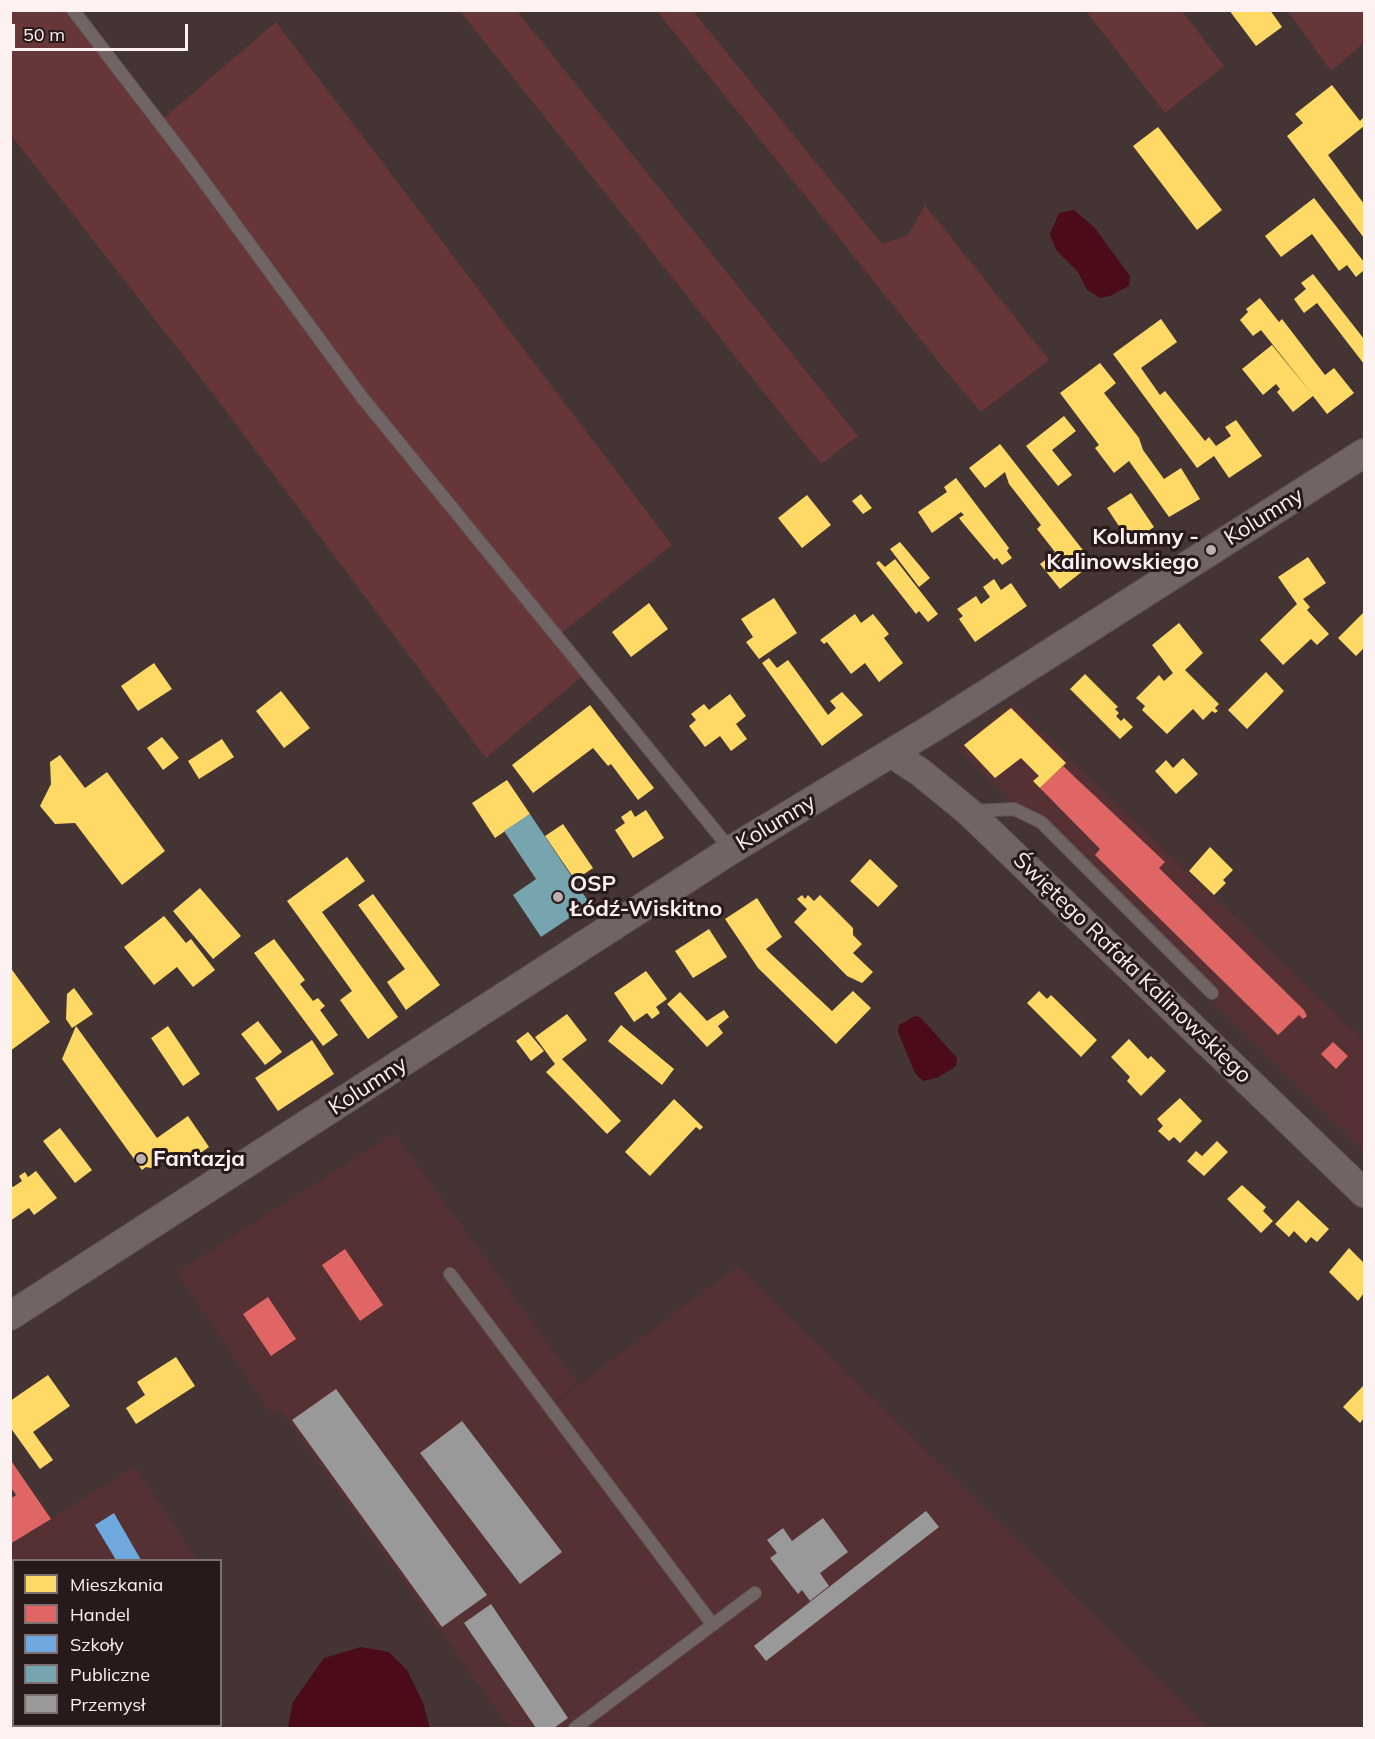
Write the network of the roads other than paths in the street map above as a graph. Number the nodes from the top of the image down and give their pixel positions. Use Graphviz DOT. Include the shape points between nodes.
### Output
graph roads {
  1 [pos="73,10"];
  2 [pos="1365,453"];
  3 [pos="891,753"];
  4 [pos="969,812"];
  5 [pos="731,850"];
  6 [pos="1212,993"];
  7 [pos="1365,1193"];
  8 [pos="450,1274"];
  9 [pos="10,1316"];
  10 [pos="755,1593"];
  11 [pos="714,1624"];
  12 [pos="575,1728"];
  1 -- 5 [label="lane" via="361,396"];
  2 -- 3 [label="street, Kolumny"];
  3 -- 4 [label="street, Świętego Rafała Kalinowskiego"];
  3 -- 5 [label="street, Kolumny"];
  4 -- 6 [label="lane" via="1014,809 1041,822"];
  4 -- 7 [label="street, Świętego Rafała Kalinowskiego"];
  5 -- 9 [label="street, Kolumny"];
  8 -- 11 [label="lane"];
  10 -- 11 [label="lane"];
  11 -- 12 [label="lane"];
}
